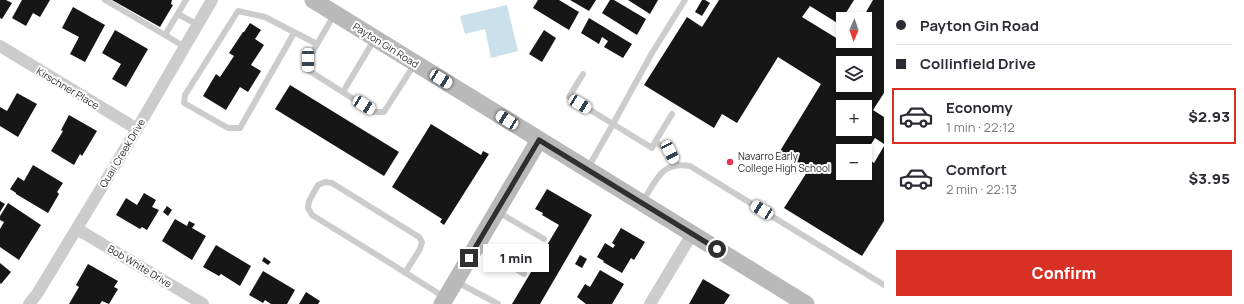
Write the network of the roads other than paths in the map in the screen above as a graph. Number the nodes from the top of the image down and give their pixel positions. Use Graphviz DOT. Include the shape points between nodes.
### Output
graph roads {
  1 [pos="105,0"];
  2 [pos="186,0"];
  3 [pos="212,0"];
  4 [pos="313,0"];
  5 [pos="683,1"];
  6 [pos="178,14"];
  7 [pos="335,14"];
  8 [pos="198,25"];
  9 [pos="294,33"];
  10 [pos="165,35"];
  11 [pos="375,39"];
  12 [pos="317,44"];
  13 [pos="0,46"];
  14 [pos="185,47"];
  15 [pos="415,63"];
  16 [pos="583,74"];
  17 [pos="343,92"];
  18 [pos="672,114"];
  19 [pos="613,124"];
  20 [pos="137,130"];
  21 [pos="539,140"];
  22 [pos="655,142"];
  23 [pos="677,165"];
  24 [pos="587,169"];
  25 [pos="642,203"];
  26 [pos="497,211"];
  27 [pos="77,229"];
  28 [pos="692,234"];
  29 [pos="544,239"];
  30 [pos="476,246"];
  31 [pos="405,273"];
  32 [pos="524,274"];
  33 [pos="455,281"];
  34 [pos="884,285"];
  35 [pos="444,301"];
  36 [pos="29,304"];
  37 [pos="203,304"];
  38 [pos="498,304"];
  39 [pos="650,304"];
  40 [pos="806,304"];
  1 -- 10 [label="lane"];
  2 -- 6 [label="lane"];
  3 -- 8 [label="street, Quail Creek Drive"];
  4 -- 7 [label="street, Payton Gin Road"];
  5 -- 19 [label="lane"];
  6 -- 8 [label="lane"];
  6 -- 10 [label="lane"];
  7 -- 11 [label="street, Payton Gin Road"];
  7 -- 12 [label="lane"];
  8 -- 14 [label="street, Quail Creek Drive"];
  9 -- 9 [label="lane" via="265,17 238,11 185,96 184,103 228,128 240,128"];
  9 -- 12 [label="lane"];
  10 -- 14 [label="lane"];
  11 -- 15 [label="street, Payton Gin Road"];
  11 -- 17 [label="lane"];
  12 -- 17 [label="lane" via="308,60 308,70"];
  13 -- 20 [label="street, Kirschner Place"];
  14 -- 20 [label="street, Quail Creek Drive"];
  15 -- 17 [label="lane" via="384,112 374,112"];
  15 -- 21 [label="street, Payton Gin Road"];
  16 -- 19 [label="lane" via="569,97"];
  18 -- 22 [label="lane"];
  19 -- 22 [label="lane" via="652,148"];
  19 -- 24 [label="lane"];
  20 -- 27 [label="street, Quail Creek Drive"];
  21 -- 24 [label="street, Payton Gin Road"];
  21 -- 26 [label="street"];
  22 -- 23 [label="lane" via="670,152"];
  23 -- 25 [label="lane" via="668,167 660,175"];
  23 -- 34 [label="lane" via="690,166"];
  24 -- 25 [label="street, Payton Gin Road"];
  25 -- 28 [label="street, Payton Gin Road"];
  26 -- 29 [label="lane"];
  26 -- 30 [label="street"];
  27 -- 36 [label="street, Quail Creek Drive"];
  27 -- 37 [label="street, Bob White Drive"];
  28 -- 39 [label="street"];
  28 -- 40 [label="street, Payton Gin Road"];
  30 -- 32 [label="lane"];
  30 -- 33 [label="street"];
  31 -- 31 [label="lane" via="312,215 308,208 309,201 318,185 324,182 332,183 419,237 422,242 420,249"];
  31 -- 35 [label="lane"];
  33 -- 35 [label="street"];
  33 -- 38 [label="lane"];
}
